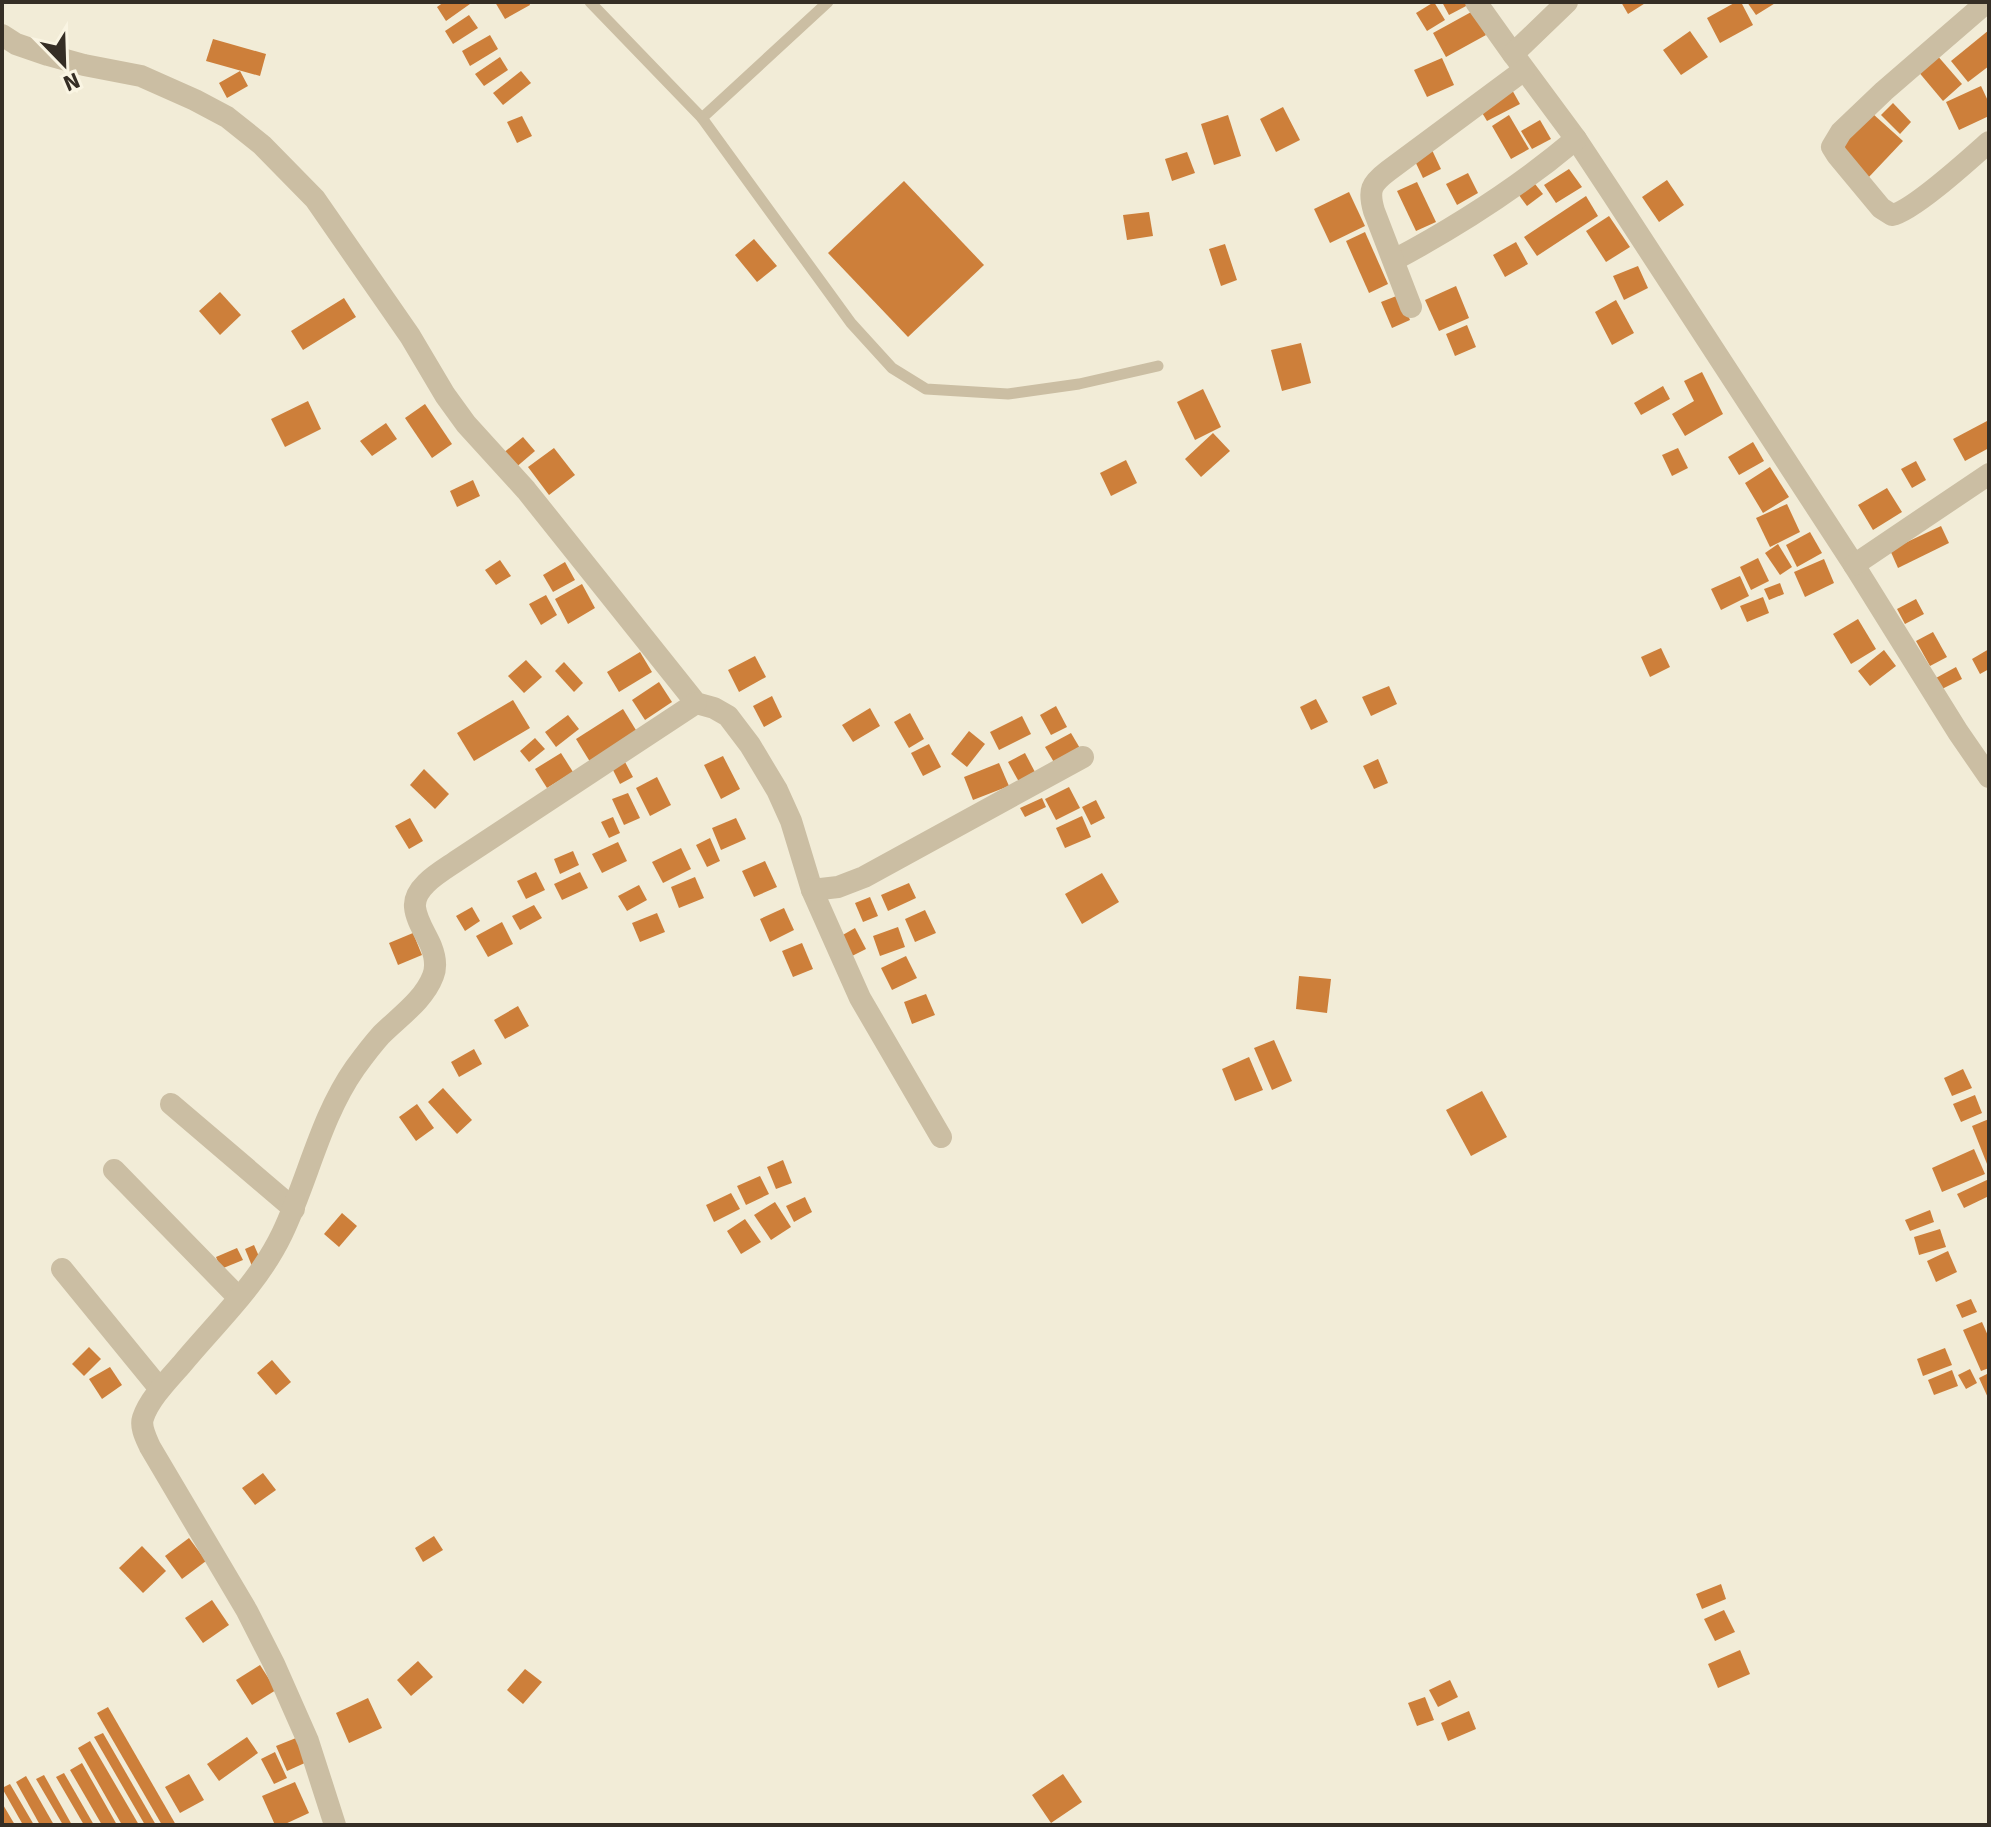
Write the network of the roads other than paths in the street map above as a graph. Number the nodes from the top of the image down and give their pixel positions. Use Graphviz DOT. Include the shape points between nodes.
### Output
graph roads {
  1 [pos="590,2"];
  2 [pos="828,2"];
  3 [pos="1476,2"];
  4 [pos="1567,2"];
  5 [pos="1987,2"];
  6 [pos="2,35"];
  7 [pos="1519,62"];
  8 [pos="702,118"];
  9 [pos="1576,139"];
  10 [pos="1989,142"];
  11 [pos="1394,260"];
  12 [pos="1411,307"];
  13 [pos="1158,366"];
  14 [pos="1989,474"];
  15 [pos="1854,565"];
  16 [pos="696,703"];
  17 [pos="1083,757"];
  18 [pos="1989,777"];
  19 [pos="812,890"];
  20 [pos="171,1104"];
  21 [pos="941,1137"];
  22 [pos="114,1170"];
  23 [pos="294,1209"];
  24 [pos="62,1269"];
  25 [pos="239,1298"];
  26 [pos="160,1389"];
  27 [pos="335,1825"];
  1 -- 8 [label="lane"];
  2 -- 8 [label="lane"];
  3 -- 7 [label="street"];
  4 -- 7 [label="street"];
  5 -- 10 [label="street" via="1884,91 1832,147 1892,215 1919,200"];
  6 -- 16 [label="street" via="48,55 141,76 227,117 262,145 315,199 466,424 526,490"];
  7 -- 9 [label="street"];
  7 -- 11 [label="street" via="1371,187 1374,211"];
  8 -- 13 [label="lane" via="851,323 892,368 926,389 1008,394"];
  9 -- 11 [label="street" via="1472,216"];
  9 -- 15 [label="street"];
  11 -- 12 [label="street"];
  14 -- 15 [label="street"];
  15 -- 18 [label="street"];
  16 -- 19 [label="street" via="721,711 750,745 791,821"];
  16 -- 23 [label="street" via="423,887 415,905 434,953 434,976 354,1069 334,1103"];
  17 -- 19 [label="street" via="864,877"];
  19 -- 21 [label="street" via="860,998"];
  20 -- 23 [label="street"];
  22 -- 25 [label="street"];
  23 -- 25 [label="street" via="271,1256"];
  24 -- 26 [label="street"];
  25 -- 26 [label="street"];
  26 -- 27 [label="street" via="142,1421 146,1439 274,1664 308,1741"];
}
